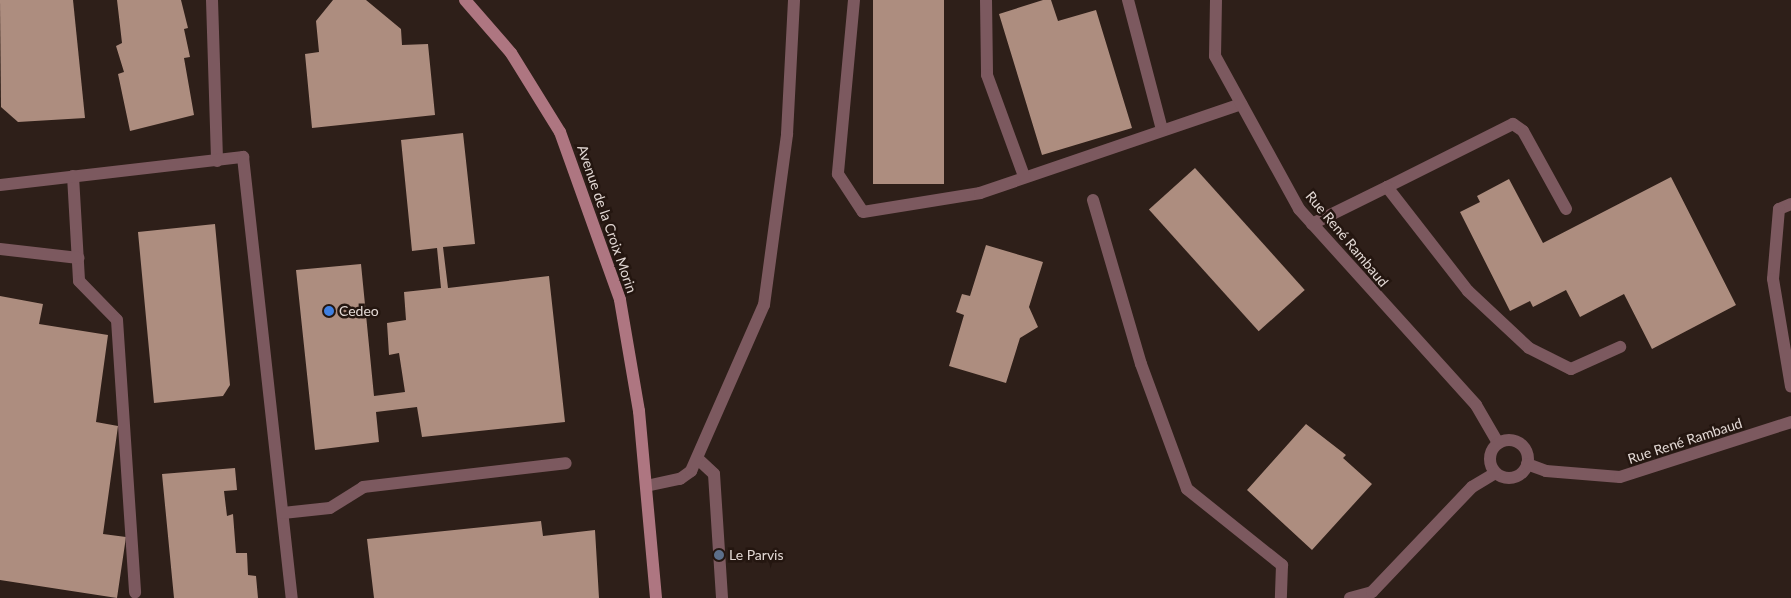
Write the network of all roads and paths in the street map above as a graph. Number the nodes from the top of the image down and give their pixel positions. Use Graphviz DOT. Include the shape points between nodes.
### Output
graph roads {
  1 [pos="212,0"];
  2 [pos="465,0"];
  3 [pos="794,0"];
  4 [pos="854,0"];
  5 [pos="986,0"];
  6 [pos="1128,0"];
  7 [pos="1216,0"];
  8 [pos="1241,104"];
  9 [pos="1162,130"];
  10 [pos="216,161"];
  11 [pos="73,176"];
  12 [pos="1024,176"];
  13 [pos="1,183"];
  14 [pos="1387,187"];
  15 [pos="1093,200"];
  16 [pos="1791,204"];
  17 [pos="1566,209"];
  18 [pos="1312,224"];
  19 [pos="0,249"];
  20 [pos="78,258"];
  21 [pos="1620,347"];
  22 [pos="1791,387"];
  23 [pos="1791,422"];
  24 [pos="1498,443"];
  25 [pos="698,459"];
  26 [pos="566,463"];
  27 [pos="1527,464"];
  28 [pos="1495,473"];
  29 [pos="646,486"];
  30 [pos="282,514"];
  31 [pos="136,592"];
  32 [pos="292,598"];
  33 [pos="656,598"];
  34 [pos="722,598"];
  35 [pos="1281,598"];
  36 [pos="1350,598"];
  1 -- 10 [label="street"];
  2 -- 29 [label="main road, Avenue de la Croix Morin" via="511,53 555,124 590,208 620,300"];
  3 -- 25 [label="street" via="787,134 764,306"];
  4 -- 12 [label="street" via="838,174 863,212 980,193"];
  5 -- 12 [label="street" via="986,75"];
  6 -- 9 [label="street"];
  7 -- 8 [label="street, Rue René Rambaud" via="1215,56"];
  8 -- 9 [label="street"];
  8 -- 18 [label="street, Rue René Rambaud"];
  9 -- 12 [label="street" via="1145,141"];
  10 -- 11 [label="street"];
  10 -- 30 [label="street" via="243,157"];
  11 -- 13 [label="street"];
  11 -- 20 [label="street"];
  14 -- 17 [label="street" via="1513,124 1523,130"];
  14 -- 18 [label="street"];
  14 -- 21 [label="street" via="1468,291 1529,348 1571,369"];
  15 -- 35 [label="street" via="1141,364 1187,489 1282,565"];
  16 -- 22 [label="street" via="1780,209 1773,279"];
  18 -- 24 [label="street, Rue René Rambaud" via="1476,405"];
  19 -- 20 [label="street"];
  20 -- 31 [label="street" via="79,281 117,320"];
  23 -- 27 [label="street, Rue René Rambaud" via="1620,477 1546,471"];
  24 -- 27 [label="street" via="1513,438 1522,444"];
  24 -- 28 [label="street" via="1490,454"];
  25 -- 29 [label="street" via="680,478"];
  25 -- 34 [label="street" via="714,474"];
  26 -- 30 [label="street" via="363,487 330,508"];
  27 -- 28 [label="street" via="1513,479"];
  28 -- 36 [label="street" via="1472,487 1372,592"];
  29 -- 33 [label="main road, Avenue de la Croix Morin"];
  30 -- 32 [label="street"];
}
